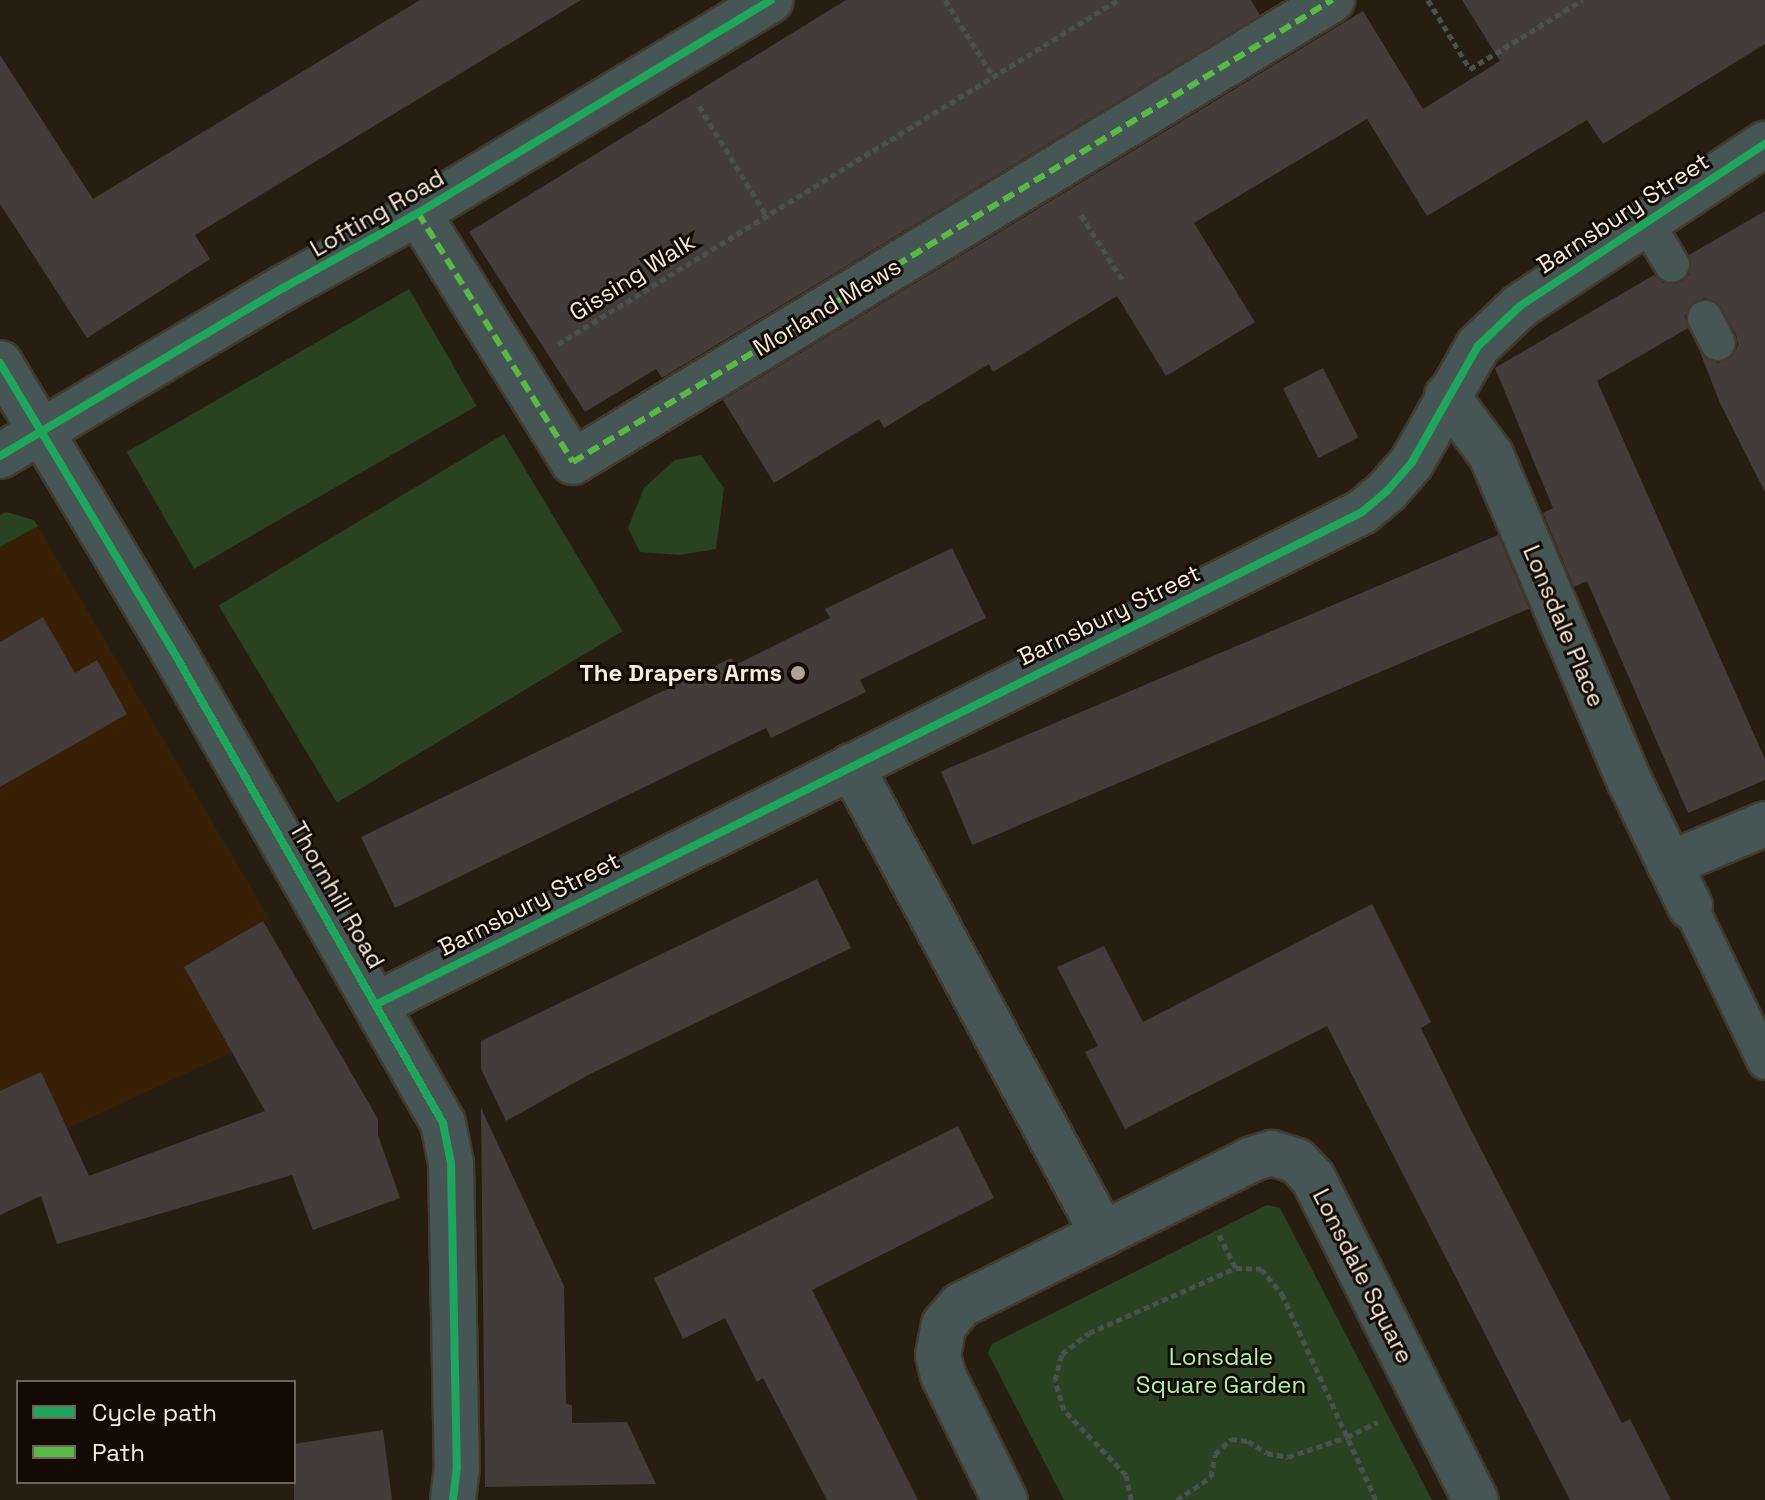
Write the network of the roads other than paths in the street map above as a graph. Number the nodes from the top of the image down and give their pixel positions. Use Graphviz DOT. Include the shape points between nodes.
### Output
graph roads {
  1 [pos="771,0"];
  2 [pos="1332,0"];
  3 [pos="1765,144"];
  4 [pos="418,213"];
  5 [pos="1646,222"];
  6 [pos="1672,265"];
  7 [pos="0,363"];
  8 [pos="1447,396"];
  9 [pos="42,431"];
  10 [pos="0,456"];
  11 [pos="851,766"];
  12 [pos="1765,824"];
  13 [pos="1669,864"];
  14 [pos="1690,906"];
  15 [pos="377,1004"];
  16 [pos="1765,1062"];
  17 [pos="1103,1234"];
  18 [pos="453,1500"];
  19 [pos="1005,1500"];
  20 [pos="1476,1500"];
  1 -- 4 [label="street, Lofting Road"];
  2 -- 4 [label="street, Morland Mews" via="573,462"];
  3 -- 5 [label="street, Barnsbury Street"];
  4 -- 9 [label="street, Lofting Road"];
  5 -- 6 [label="lane"];
  5 -- 8 [label="street, Barnsbury Street" via="1520,306 1478,346"];
  7 -- 9 [label="street, Thornhill Road"];
  8 -- 11 [label="street, Barnsbury Street" via="1412,462 1362,512"];
  8 -- 13 [label="street, Lonsdale Place" via="1491,455"];
  9 -- 10 [label="street, Lofting Road"];
  9 -- 15 [label="street, Thornhill Road"];
  11 -- 15 [label="street, Barnsbury Street"];
  11 -- 17 [label="street"];
  12 -- 13 [label="street"];
  13 -- 14 [label="street, Lonsdale Place"];
  14 -- 16 [label="lane"];
  15 -- 18 [label="street, Thornhill Road" via="443,1123 449,1146 457,1455"];
  17 -- 19 [label="street, Lonsdale Square" via="961,1305 944,1325 938,1355 943,1375"];
  17 -- 20 [label="street, Lonsdale Square" via="1252,1159 1272,1153 1297,1161 1313,1178"];
}
